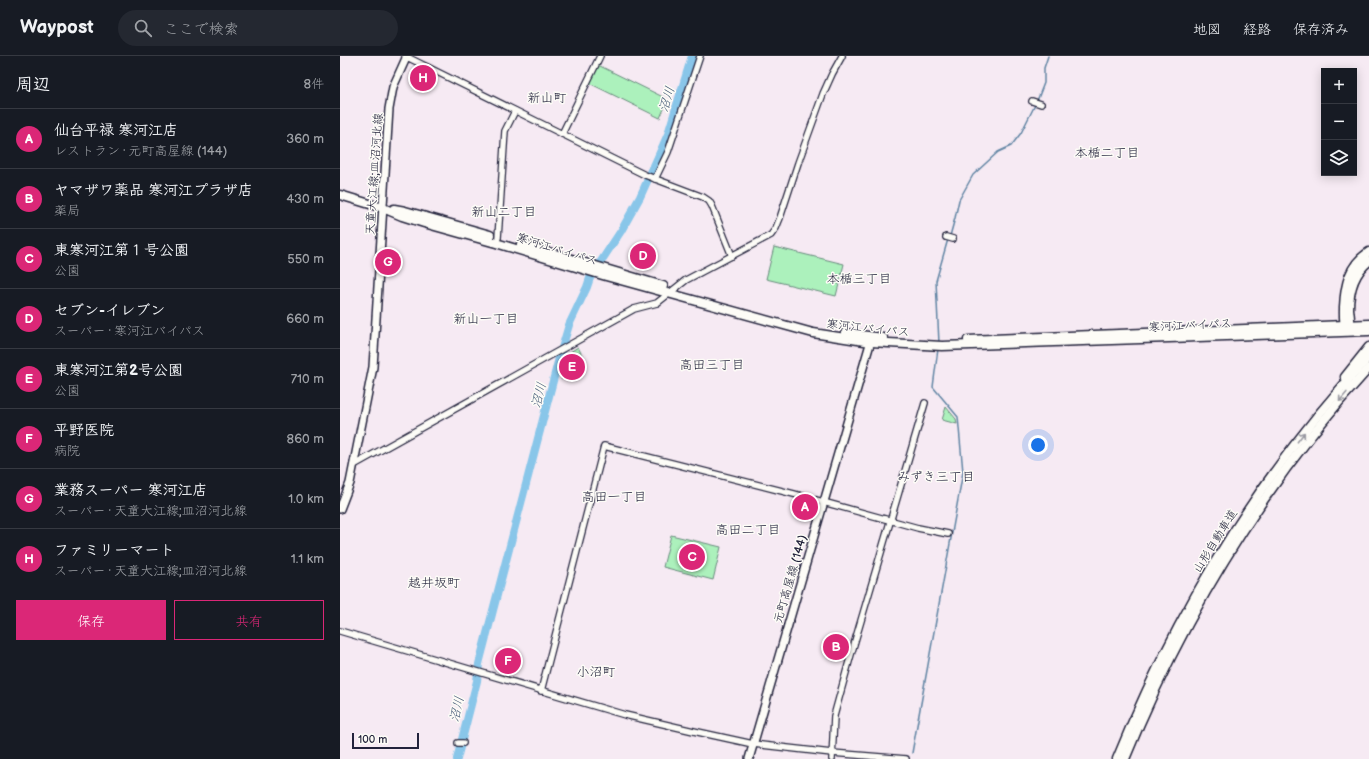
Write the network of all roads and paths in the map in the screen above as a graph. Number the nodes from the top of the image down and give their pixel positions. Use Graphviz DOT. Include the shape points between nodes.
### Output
graph roads {
  1 [pos="406,56"];
  2 [pos="600,56"];
  3 [pos="700,56"];
  4 [pos="842,56"];
  5 [pos="1032,101"];
  6 [pos="1041,104"];
  7 [pos="514,111"];
  8 [pos="562,134"];
  9 [pos="655,180"];
  10 [pos="340,195"];
  11 [pos="383,208"];
  12 [pos="946,237"];
  13 [pos="498,238"];
  14 [pos="953,239"];
  15 [pos="1369,252"];
  16 [pos="732,256"];
  17 [pos="1369,261"];
  18 [pos="584,267"];
  19 [pos="671,291"];
  20 [pos="1369,324"];
  21 [pos="1348,327"];
  22 [pos="1369,331"];
  23 [pos="872,339"];
  24 [pos="1369,347"];
  25 [pos="1369,357"];
  26 [pos="1369,368"];
  27 [pos="925,403"];
  28 [pos="1312,423"];
  29 [pos="354,465"];
  30 [pos="824,502"];
  31 [pos="340,509"];
  32 [pos="890,521"];
  33 [pos="948,534"];
  34 [pos="1211,576"];
  35 [pos="1204,587"];
  36 [pos="340,631"];
  37 [pos="541,691"];
  38 [pos="753,744"];
  39 [pos="832,756"];
  40 [pos="749,759"];
  41 [pos="906,759"];
  42 [pos="1117,759"];
  43 [pos="1125,759"];
  1 -- 7 [label="street"];
  1 -- 11 [label="main road, 天童大江線;皿沼河北線" via="391,98"];
  2 -- 8 [label="street"];
  3 -- 9 [label="street" via="668,152"];
  4 -- 16 [label="street" via="813,121 776,228 771,235"];
  5 -- 6 [label="street"];
  7 -- 8 [label="street"];
  7 -- 13 [label="street" via="505,131"];
  8 -- 9 [label="street"];
  9 -- 16 [label="street" via="709,201"];
  10 -- 11 [label="highway, 寒河江バイパス"];
  11 -- 13 [label="highway, 寒河江バイパス" via="404,211"];
  11 -- 18 [label="highway, 寒河江バイパス" via="424,223"];
  11 -- 29 [label="main road, 天童大江線;皿沼河北線" via="373,367"];
  12 -- 14 [label="street"];
  13 -- 18 [label="highway, 寒河江バイパス"];
  15 -- 21 [label="highway" via="1357,262 1347,279 1344,299"];
  16 -- 19 [label="street" via="686,280"];
  17 -- 21 [label="highway" via="1356,275 1351,289"];
  18 -- 19 [label="highway, 寒河江バイパス"];
  19 -- 23 [label="highway, 寒河江バイパス" via="813,333"];
  19 -- 29 [label="street" via="657,303 634,309"];
  20 -- 21 [label="highway, 寒河江バイパス"];
  21 -- 22 [label="highway, 寒河江バイパス"];
  21 -- 23 [label="highway, 寒河江バイパス" via="938,343"];
  23 -- 30 [label="main road, 元町高屋線 (144)"];
  24 -- 28 [label="highway"];
  25 -- 28 [label="highway, 山形自動車道"];
  26 -- 34 [label="highway, 山形自動車道, one-way" via="1285,470"];
  27 -- 32 [label="street"];
  34 -- 28 [label="highway, 山形自動車道, one-way" via="1253,503"];
  29 -- 31 [label="main road, 天童大江線;皿沼河北線"];
  30 -- 32 [label="street"];
  30 -- 37 [label="street" via="604,446"];
  30 -- 38 [label="main road, 元町高屋線 (144)"];
  32 -- 33 [label="street"];
  32 -- 39 [label="street" via="834,716"];
  34 -- 35 [label="highway, 山形自動車道"];
  35 -- 42 [label="highway, 山形自動車道" via="1170,643"];
  35 -- 43 [label="highway, 山形自動車道" via="1156,686"];
  36 -- 37 [label="street"];
  37 -- 38 [label="street" via="624,715"];
  38 -- 39 [label="street"];
  38 -- 40 [label="main road, 元町高屋線 (144)"];
  39 -- 41 [label="street"];
}
